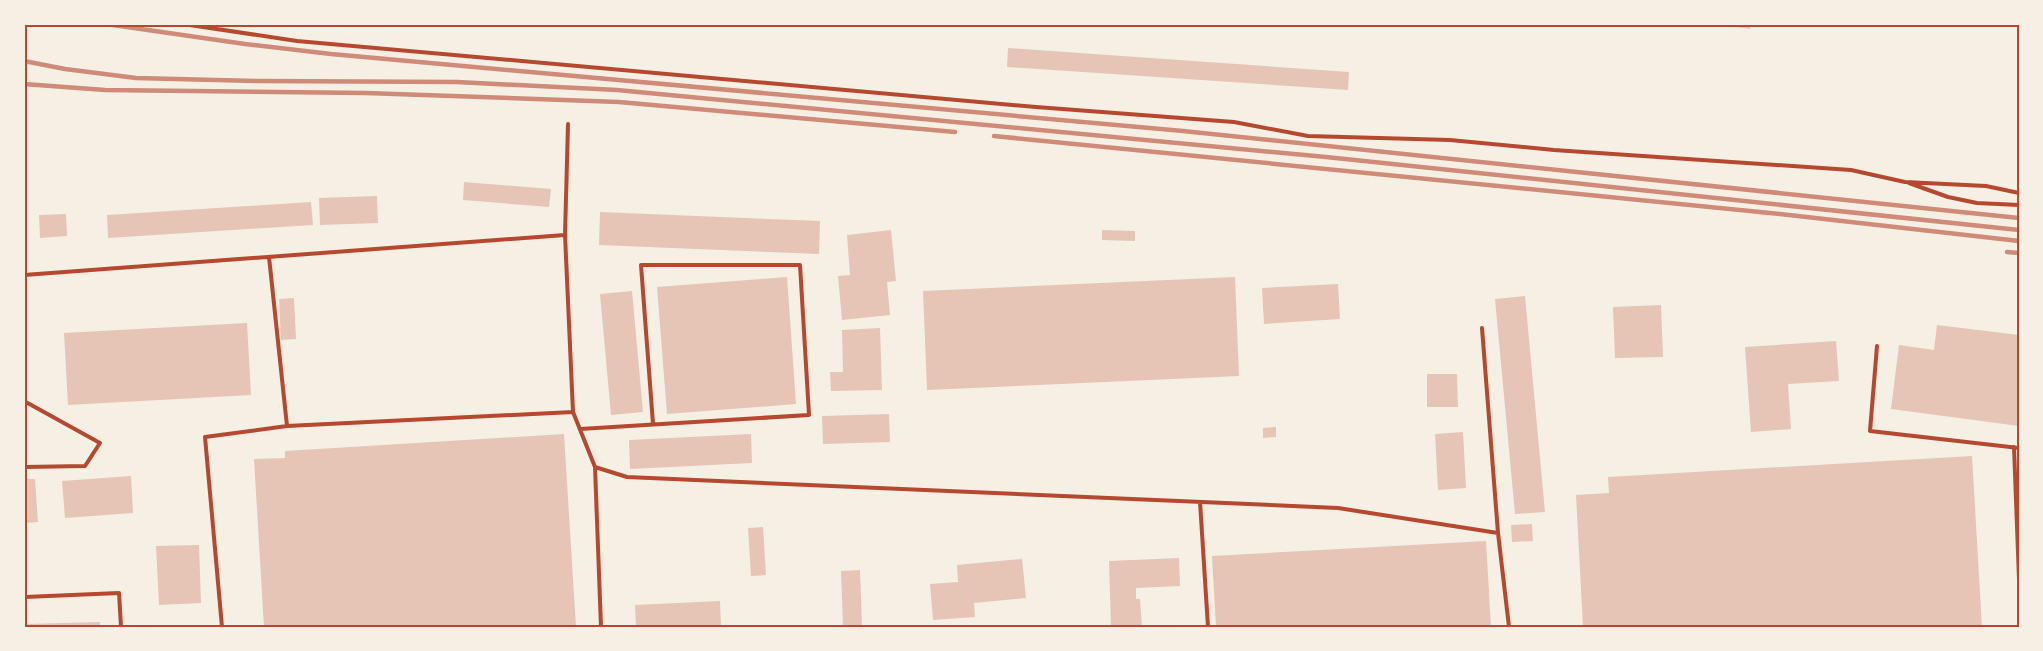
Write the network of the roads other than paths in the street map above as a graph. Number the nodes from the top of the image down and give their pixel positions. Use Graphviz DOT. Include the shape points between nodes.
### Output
graph roads {
  1 [pos="183,24"];
  2 [pos="568,124"];
  3 [pos="1905,182"];
  4 [pos="2019,193"];
  5 [pos="2019,205"];
  6 [pos="566,235"];
  7 [pos="269,257"];
  8 [pos="24,275"];
  9 [pos="1482,328"];
  10 [pos="1877,346"];
  11 [pos="24,401"];
  12 [pos="573,412"];
  13 [pos="652,424"];
  14 [pos="287,426"];
  15 [pos="580,429"];
  16 [pos="2017,448"];
  17 [pos="24,467"];
  18 [pos="595,467"];
  19 [pos="1200,502"];
  20 [pos="1498,533"];
  21 [pos="2019,579"];
  22 [pos="25,597"];
  23 [pos="121,627"];
  24 [pos="222,627"];
  25 [pos="601,627"];
  26 [pos="1208,627"];
  27 [pos="1509,627"];
  1 -- 3 [label="lane" via="297,41 1234,122 1308,136 1450,140 1851,170"];
  2 -- 6 [label="lane"];
  3 -- 4 [label="lane" via="1986,186"];
  3 -- 5 [label="lane" via="1977,203"];
  6 -- 7 [label="lane"];
  6 -- 12 [label="lane"];
  7 -- 8 [label="lane"];
  7 -- 14 [label="lane"];
  9 -- 20 [label="lane"];
  10 -- 16 [label="lane" via="1870,431"];
  11 -- 17 [label="lane" via="100,442 85,466"];
  12 -- 14 [label="lane"];
  12 -- 15 [label="lane"];
  13 -- 13 [label="lane" via="809,415 800,265 641,265"];
  13 -- 15 [label="lane"];
  14 -- 24 [label="lane" via="205,437"];
  15 -- 18 [label="lane"];
  16 -- 21 [label="lane"];
  18 -- 19 [label="lane" via="627,477"];
  18 -- 25 [label="lane"];
  19 -- 20 [label="lane" via="1338,508"];
  19 -- 26 [label="lane"];
  20 -- 27 [label="lane"];
  22 -- 23 [label="lane" via="119,593"];
}
